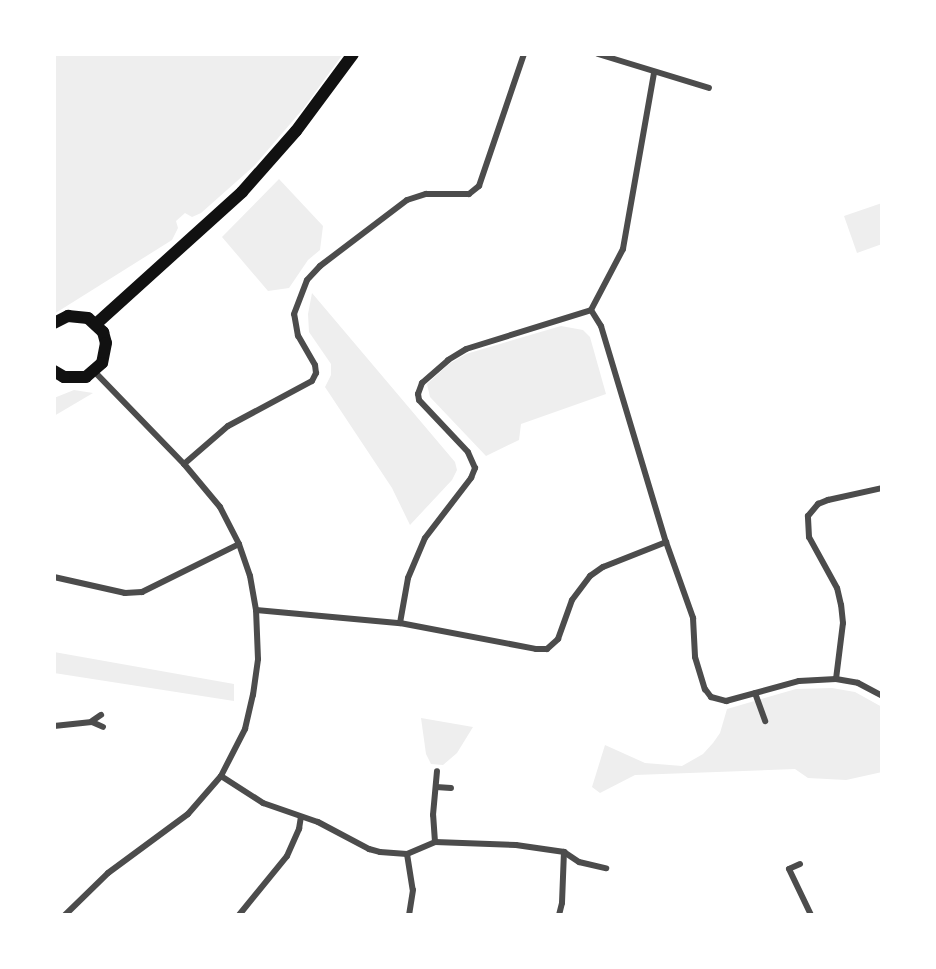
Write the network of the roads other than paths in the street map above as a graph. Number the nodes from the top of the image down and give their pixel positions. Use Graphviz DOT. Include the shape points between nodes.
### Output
graph roads {
  1 [pos="353,54"];
  2 [pos="524,54"];
  3 [pos="598,54"];
  4 [pos="654,73"];
  5 [pos="709,88"];
  6 [pos="591,310"];
  7 [pos="54,323"];
  8 [pos="96,324"];
  9 [pos="54,372"];
  10 [pos="95,372"];
  11 [pos="184,464"];
  12 [pos="882,488"];
  13 [pos="666,542"];
  14 [pos="239,544"];
  15 [pos="54,577"];
  16 [pos="256,610"];
  17 [pos="400,623"];
  18 [pos="836,679"];
  19 [pos="755,693"];
  20 [pos="882,696"];
  21 [pos="101,715"];
  22 [pos="765,721"];
  23 [pos="92,722"];
  24 [pos="54,726"];
  25 [pos="103,727"];
  26 [pos="437,771"];
  27 [pos="222,776"];
  28 [pos="436,787"];
  29 [pos="451,788"];
  30 [pos="301,817"];
  31 [pos="435,842"];
  32 [pos="564,852"];
  33 [pos="407,854"];
  34 [pos="800,864"];
  35 [pos="606,868"];
  36 [pos="65,915"];
  37 [pos="239,915"];
  38 [pos="409,915"];
  39 [pos="559,915"];
  40 [pos="811,915"];
  1 -- 8 [label="main road" via="297,131 242,192"];
  2 -- 11 [label="street" via="479,186 469,194 426,194 407,200 320,266 307,280 294,314 298,336 315,365 312,381 228,426"];
  3 -- 4 [label="street"];
  4 -- 5 [label="street"];
  4 -- 6 [label="street" via="623,249"];
  6 -- 13 [label="street" via="601,326"];
  6 -- 17 [label="street" via="466,349 422,383 419,400 468,452 475,468 425,538 408,578"];
  7 -- 8 [label="main road" via="78,316"];
  8 -- 10 [label="main road" via="106,343 102,363"];
  9 -- 10 [label="main road" via="75,379"];
  10 -- 11 [label="street"];
  11 -- 14 [label="street" via="220,507"];
  12 -- 18 [label="street" via="828,500 818,504 808,516 809,537 837,588 841,605 843,623"];
  13 -- 17 [label="street" via="590,576 572,600 558,639 547,649"];
  13 -- 19 [label="street" via="693,618 695,657 705,690 721,702"];
  14 -- 15 [label="street" via="142,592 125,593"];
  14 -- 16 [label="street"];
  16 -- 17 [label="street"];
  16 -- 27 [label="street" via="258,659 254,695 242,735"];
  18 -- 19 [label="street" via="799,681"];
  18 -- 20 [label="street" via="858,683"];
  19 -- 22 [label="street"];
  21 -- 23 [label="street"];
  23 -- 24 [label="street"];
  23 -- 25 [label="street"];
  26 -- 28 [label="street"];
  27 -- 30 [label="street" via="263,803"];
  27 -- 36 [label="street" via="188,814 108,873"];
  28 -- 29 [label="street"];
  28 -- 31 [label="street"];
  30 -- 33 [label="street" via="334,829 369,849"];
  30 -- 37 [label="street" via="286,856"];
  31 -- 32 [label="street" via="516,845"];
  31 -- 33 [label="street"];
  32 -- 35 [label="street" via="579,862"];
  32 -- 39 [label="street"];
  33 -- 38 [label="street" via="413,890"];
  34 -- 40 [label="street" via="789,869"];
}
